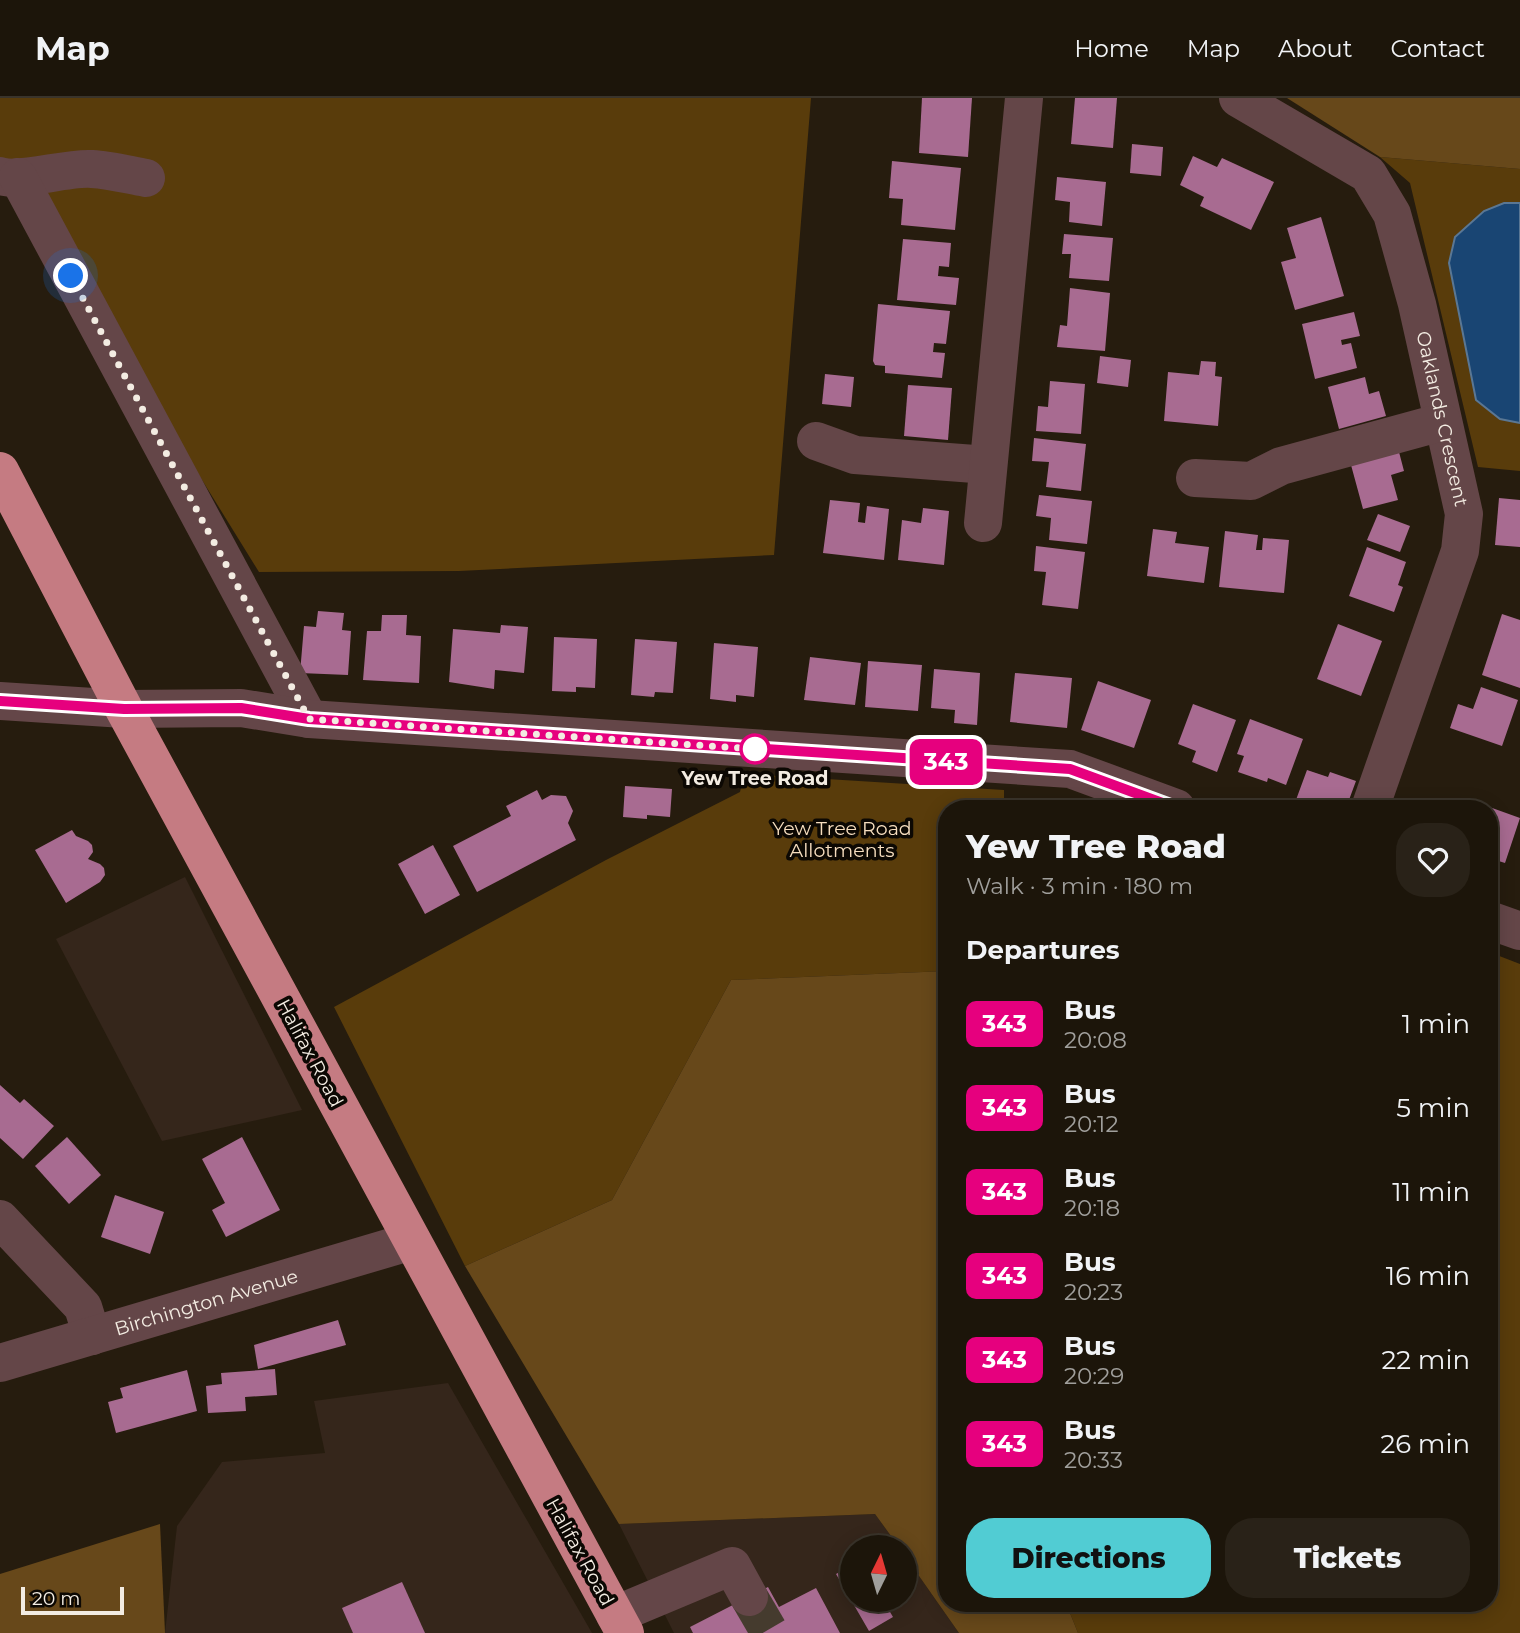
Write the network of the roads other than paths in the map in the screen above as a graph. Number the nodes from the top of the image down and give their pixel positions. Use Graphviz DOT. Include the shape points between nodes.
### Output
graph roads {
  1 [pos="1024,98"];
  2 [pos="1238,98"];
  3 [pos="9,177"];
  4 [pos="146,178"];
  5 [pos="1442,422"];
  6 [pos="817,441"];
  7 [pos="988,465"];
  8 [pos="0,471"];
  9 [pos="1195,478"];
  10 [pos="983,523"];
  11 [pos="0,701"];
  12 [pos="124,709"];
  13 [pos="309,719"];
  14 [pos="1154,800"];
  15 [pos="1373,800"];
  16 [pos="1498,923"];
  17 [pos="1520,931"];
  18 [pos="0,1219"];
  19 [pos="412,1241"];
  20 [pos="92,1336"];
  21 [pos="0,1363"];
  22 [pos="749,1597"];
  23 [pos="620,1624"];
  1 -- 7 [label="street"];
  2 -- 5 [label="street, Oaklands Crescent" via="1368,174 1392,214"];
  3 -- 4 [label="street" via="92,169"];
  3 -- 13 [label="street"];
  5 -- 9 [label="street" via="1281,466 1251,481"];
  5 -- 15 [label="street, Oaklands Crescent" via="1464,514 1461,551"];
  6 -- 7 [label="street" via="855,454"];
  7 -- 10 [label="street"];
  8 -- 12 [label="highway, Halifax Road"];
  11 -- 12 [label="street"];
  12 -- 13 [label="street" via="241,708"];
  12 -- 19 [label="highway, Halifax Road"];
  13 -- 14 [label="street" via="1070,769"];
  16 -- 17 [label="street"];
  18 -- 20 [label="street" via="83,1307"];
  19 -- 20 [label="street, Birchington Avenue"];
  19 -- 23 [label="highway, Halifax Road"];
  20 -- 21 [label="street, Birchington Avenue"];
  22 -- 23 [label="street" via="732,1566"];
}
